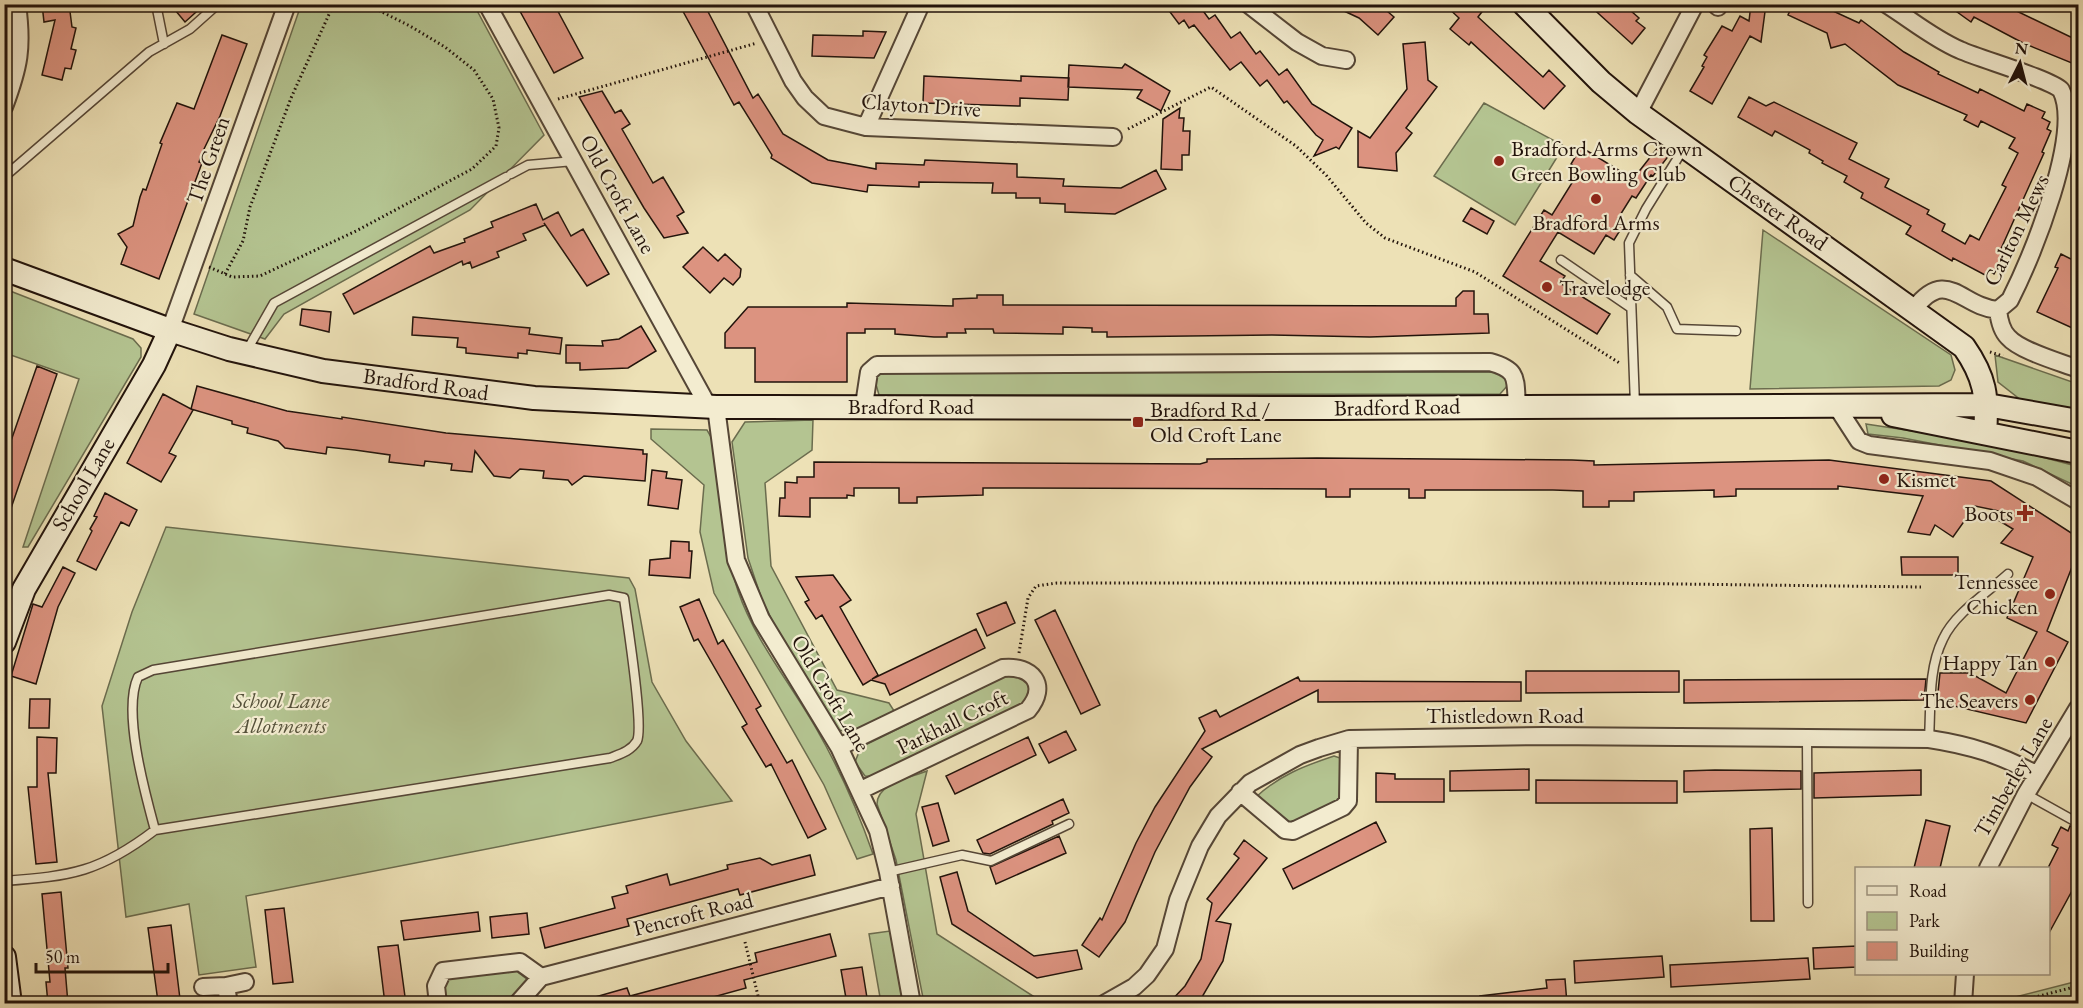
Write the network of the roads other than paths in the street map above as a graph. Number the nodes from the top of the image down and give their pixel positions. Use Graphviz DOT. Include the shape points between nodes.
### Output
graph roads {
  1 [pos="16,4"];
  2 [pos="156,4"];
  3 [pos="218,4"];
  4 [pos="287,4"];
  5 [pos="487,4"];
  6 [pos="754,4"];
  7 [pos="921,4"];
  8 [pos="1248,4"];
  9 [pos="1524,4"];
  10 [pos="1695,4"];
  11 [pos="1886,4"];
  12 [pos="164,44"];
  13 [pos="1346,60"];
  14 [pos="2076,101"];
  15 [pos="4,107"];
  16 [pos="1638,113"];
  17 [pos="866,127"];
  18 [pos="1113,137"];
  19 [pos="1685,147"];
  20 [pos="574,161"];
  21 [pos="4,177"];
  22 [pos="1561,260"];
  23 [pos="4,269"];
  24 [pos="1630,275"];
  25 [pos="1631,308"];
  26 [pos="1914,309"];
  27 [pos="1998,310"];
  28 [pos="170,330"];
  29 [pos="1736,331"];
  30 [pos="246,353"];
  31 [pos="2079,369"];
  32 [pos="1835,404"];
  33 [pos="864,405"];
  34 [pos="1635,405"];
  35 [pos="1987,405"];
  36 [pos="712,406"];
  37 [pos="1517,406"];
  38 [pos="2079,421"];
  39 [pos="1985,433"];
  40 [pos="2079,452"];
  41 [pos="2079,501"];
  42 [pos="2008,574"];
  43 [pos="4,642"];
  44 [pos="2079,708"];
  45 [pos="1348,739"];
  46 [pos="1808,739"];
  47 [pos="1929,739"];
  48 [pos="839,747"];
  49 [pos="2037,775"];
  50 [pos="861,790"];
  51 [pos="1240,792"];
  52 [pos="2026,794"];
  53 [pos="2079,823"];
  54 [pos="1069,824"];
  55 [pos="155,830"];
  56 [pos="1989,867"];
  57 [pos="890,879"];
  58 [pos="4,881"];
  59 [pos="1808,903"];
  60 [pos="5,965"];
  61 [pos="1965,975"];
  62 [pos="542,977"];
  63 [pos="245,982"];
  64 [pos="226,986"];
  65 [pos="203,987"];
  66 [pos="1963,1003"];
  67 [pos="10,1004"];
  68 [pos="229,1004"];
  69 [pos="438,1004"];
  70 [pos="517,1004"];
  71 [pos="912,1004"];
  72 [pos="1104,1004"];
  1 -- 15 [label="street" via="20,30 18,70"];
  2 -- 12 [label="lane"];
  3 -- 12 [label="lane" via="190,29"];
  4 -- 28 [label="street, The Green"];
  5 -- 20 [label="street, Old Croft Lane"];
  6 -- 17 [label="street, Clayton Drive" via="805,98 824,116"];
  7 -- 17 [label="street"];
  8 -- 13 [label="street" via="1297,42 1322,56"];
  9 -- 16 [label="main road, Chester Road" via="1600,82"];
  10 -- 16 [label="street"];
  11 -- 14 [label="street, Carlton Mews" via="1957,50 2060,88"];
  12 -- 21 [label="lane" via="149,52"];
  14 -- 27 [label="street, Carlton Mews" via="2073,145 2061,196 2010,300"];
  16 -- 19 [label="main road, Chester Road"];
  17 -- 18 [label="street, Clayton Drive"];
  19 -- 24 [label="lane" via="1629,243"];
  19 -- 26 [label="main road, Chester Road"];
  20 -- 30 [label="lane" via="528,165 274,303"];
  20 -- 36 [label="street, Old Croft Lane"];
  22 -- 25 [label="lane"];
  23 -- 28 [label="main road, Bradford Road"];
  24 -- 25 [label="lane"];
  24 -- 29 [label="lane" via="1667,307 1677,328"];
  25 -- 34 [label="lane"];
  26 -- 27 [label="street, Carlton Mews" via="1926,294 1949,290 1986,309"];
  26 -- 35 [label="main road, Chester Road" via="1964,347 1978,368"];
  27 -- 31 [label="street" via="2008,338"];
  28 -- 30 [label="main road, Bradford Road"];
  28 -- 43 [label="main road, School Lane" via="154,365 24,589"];
  30 -- 36 [label="main road, Bradford Road" via="324,370 534,398"];
  32 -- 34 [label="main road, Bradford Road"];
  32 -- 35 [label="main road"];
  32 -- 39 [label="main road"];
  32 -- 41 [label="street" via="1859,441 1869,445 1990,461 2037,477"];
  33 -- 36 [label="main road, Bradford Road"];
  33 -- 37 [label="main road, Bradford Road"];
  33 -- 37 [label="street" via="869,372 877,365 1490,362 1508,367 1515,376"];
  34 -- 37 [label="main road, Bradford Road"];
  35 -- 38 [label="main road"];
  35 -- 39 [label="main road, Chester Road"];
  36 -- 48 [label="street, Old Croft Lane" via="735,561 761,619"];
  39 -- 40 [label="main road"];
  42 -- 47 [label="lane" via="1963,614 1943,638 1933,669"];
  44 -- 49 [label="street, Timberley Lane"];
  45 -- 46 [label="street, Thistledown Road"];
  45 -- 51 [label="street, Thistledown Road" via="1300,755"];
  45 -- 51 [label="street" via="1348,801 1343,807 1293,831 1285,830"];
  46 -- 47 [label="street, Thistledown Road"];
  46 -- 59 [label="lane"];
  47 -- 49 [label="street, Thistledown Road" via="1974,746 2014,761"];
  48 -- 50 [label="street, Old Croft Lane"];
  48 -- 50 [label="street, Parkhall Croft" via="1002,668 1017,666 1032,674 1038,686 1036,701 1028,710"];
  49 -- 52 [label="street, Timberley Lane"];
  50 -- 57 [label="street, Old Croft Lane" via="878,831"];
  51 -- 72 [label="street, Thistledown Road" via="1218,816 1200,846 1157,962 1134,987"];
  52 -- 53 [label="lane"];
  52 -- 56 [label="street, Timberley Lane"];
  54 -- 57 [label="lane" via="991,861 962,855"];
  55 -- 55 [label="lane" via="610,758 629,750 638,739 638,715 624,598 609,595 153,670 138,677 131,700 143,784"];
  55 -- 58 [label="lane" via="123,854 89,870"];
  57 -- 62 [label="street, Pencroft Road" via="741,926"];
  57 -- 71 [label="street, Old Croft Lane"];
  60 -- 67 [label="main road"];
  61 -- 66 [label="street"];
  62 -- 69 [label="street" via="520,962 443,971 436,986"];
  62 -- 70 [label="street"];
  63 -- 64 [label="street"];
  64 -- 65 [label="street"];
  64 -- 68 [label="street"];
}
